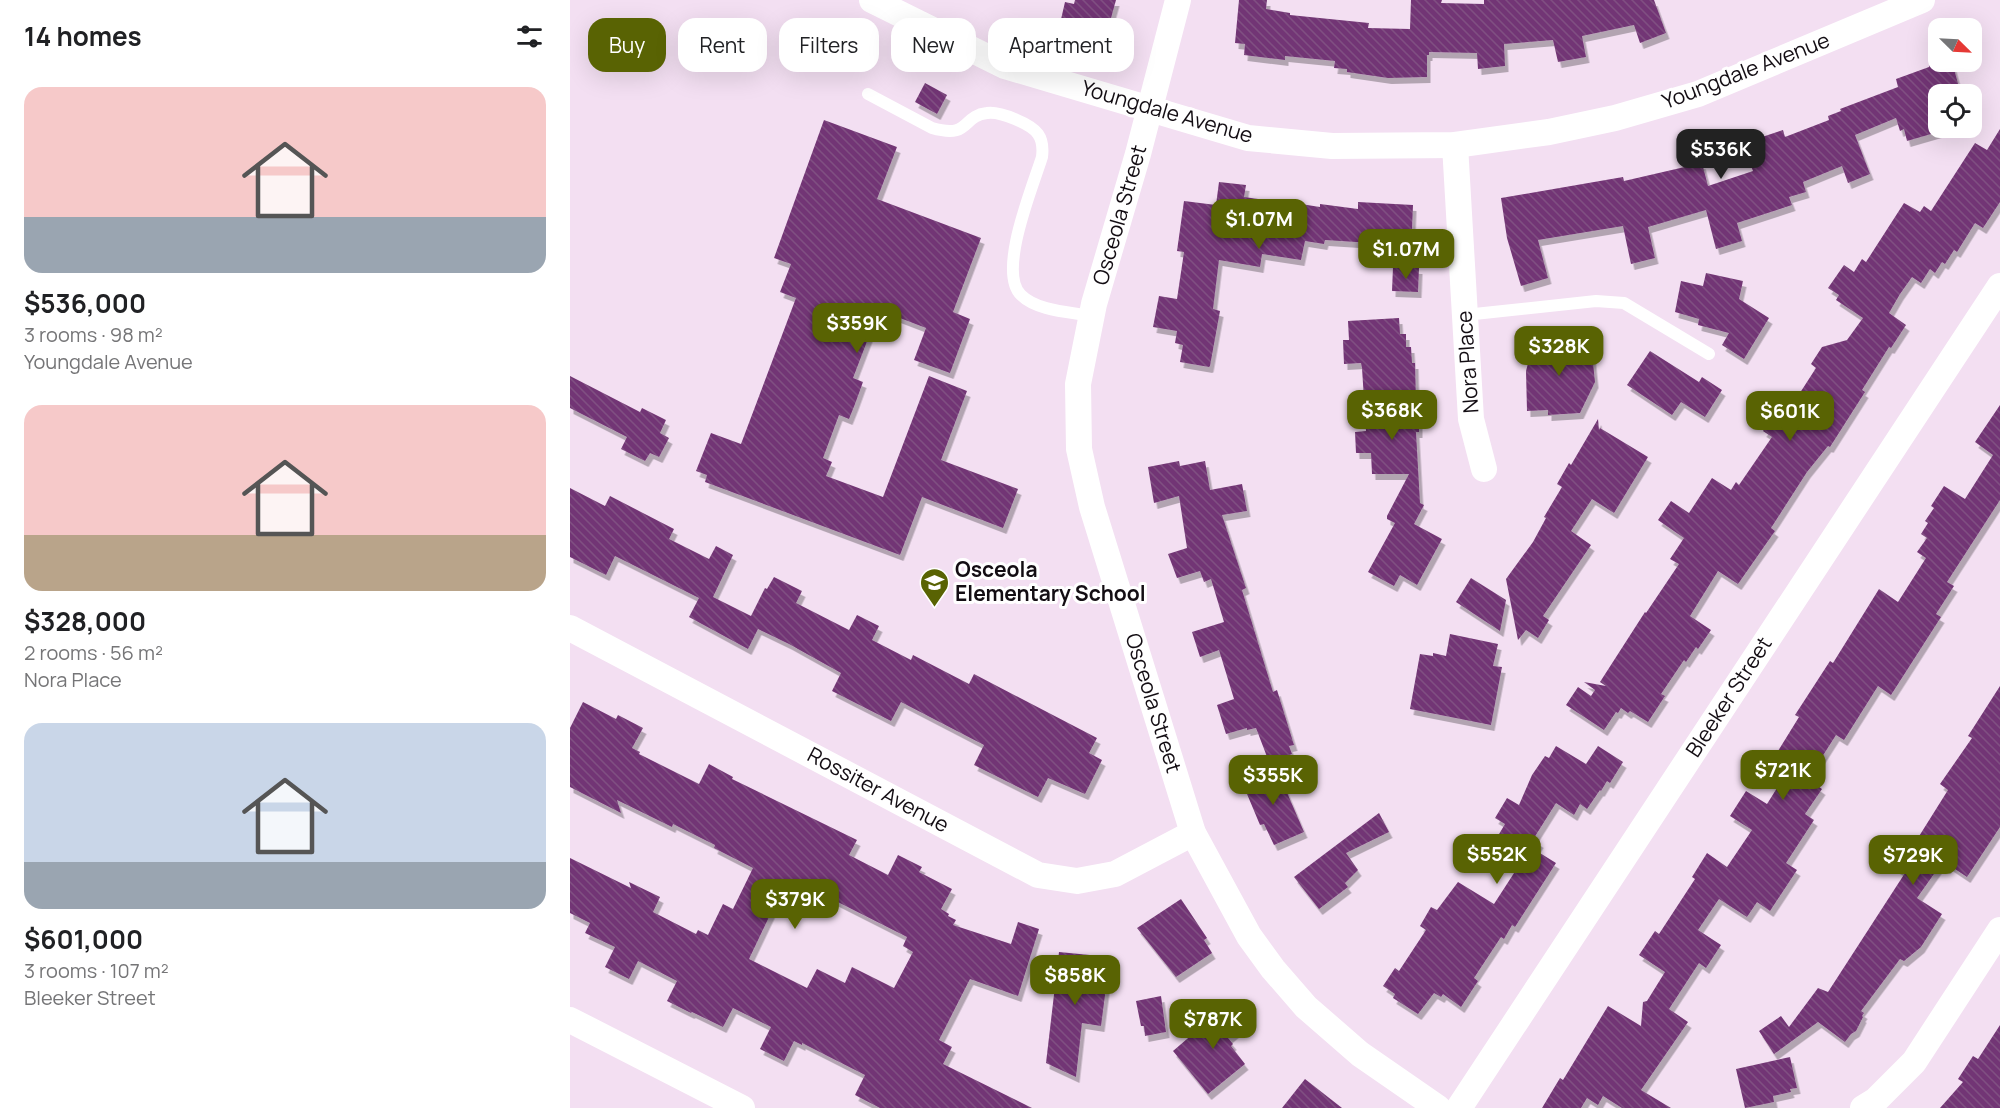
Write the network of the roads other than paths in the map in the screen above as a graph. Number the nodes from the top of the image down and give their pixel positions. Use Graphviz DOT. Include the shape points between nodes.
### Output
graph roads {
  1 [pos="872,0"];
  2 [pos="1178,0"];
  3 [pos="1922,0"];
  4 [pos="868,94"];
  5 [pos="1150,108"];
  6 [pos="1455,145"];
  7 [pos="2000,286"];
  8 [pos="1465,315"];
  9 [pos="1091,316"];
  10 [pos="1709,354"];
  11 [pos="1484,469"];
  12 [pos="570,628"];
  13 [pos="1193,833"];
  14 [pos="2000,930"];
  15 [pos="570,1020"];
  16 [pos="742,1108"];
  17 [pos="1438,1108"];
  18 [pos="1459,1108"];
  19 [pos="1863,1108"];
  1 -- 5 [label="street, Youngdale Avenue" via="1005,66"];
  2 -- 5 [label="street, Osceola Street"];
  3 -- 6 [label="street, Youngdale Avenue" via="1698,94 1616,118"];
  4 -- 9 [label="lane" via="944,132 956,132 977,116 988,113 1001,114 1035,130 1043,146 1042,157 1016,242 1012,278 1015,288 1022,296 1045,307"];
  5 -- 6 [label="street, Youngdale Avenue" via="1248,138 1332,146"];
  5 -- 9 [label="street, Osceola Street"];
  6 -- 8 [label="street, Nora Place"];
  7 -- 18 [label="street, Bleeker Street"];
  8 -- 10 [label="lane" via="1596,301 1624,303"];
  8 -- 11 [label="street, Nora Place" via="1471,419"];
  9 -- 13 [label="street, Osceola Street" via="1078,384 1079,449 1092,507"];
  12 -- 13 [label="street, Rossiter Avenue" via="1038,875 1077,880 1115,874"];
  13 -- 17 [label="street, Osceola Street" via="1249,936 1306,1007 1360,1054"];
  14 -- 19 [label="street" via="1914,1062"];
  15 -- 16 [label="street"];
}
